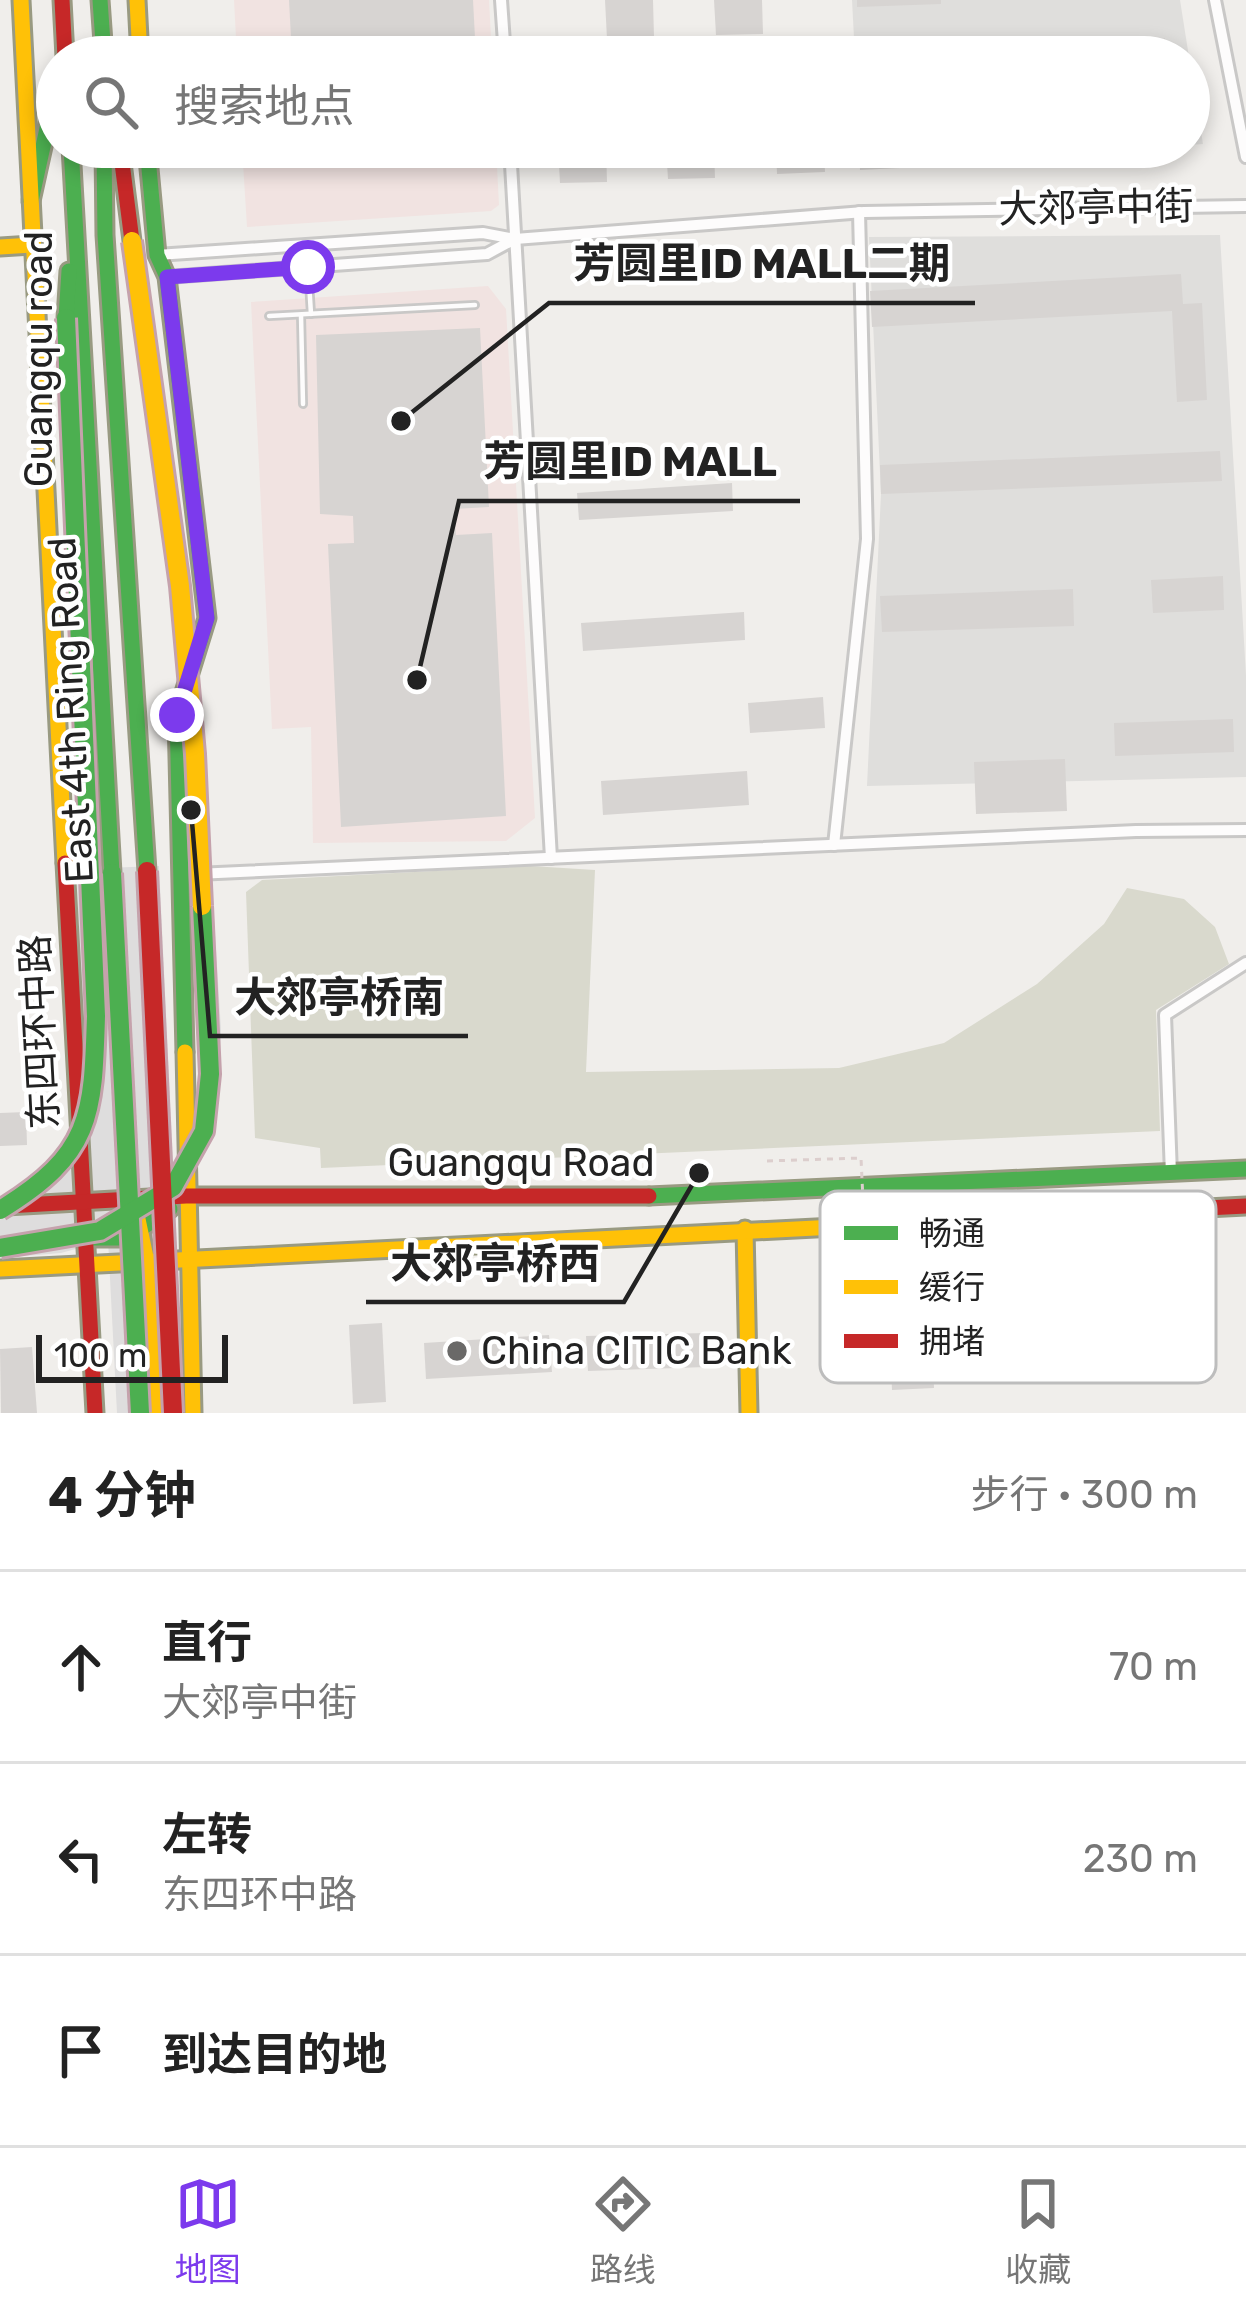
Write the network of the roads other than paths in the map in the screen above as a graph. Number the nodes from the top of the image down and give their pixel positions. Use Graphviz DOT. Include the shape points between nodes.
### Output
graph roads {
  1 [pos="21,0"];
  2 [pos="62,0"];
  3 [pos="100,0"];
  4 [pos="137,0"];
  5 [pos="501,0"];
  6 [pos="1215,0"];
  7 [pos="63,36"];
  8 [pos="103,36"];
  9 [pos="139,36"];
  10 [pos="504,36"];
  11 [pos="1246,157"];
  12 [pos="38,168"];
  13 [pos="72,168"];
  14 [pos="104,168"];
  15 [pos="123,168"];
  16 [pos="149,168"];
  17 [pos="511,168"];
  18 [pos="74,189"];
  19 [pos="31,201"];
  20 [pos="1246,206"];
  21 [pos="859,212"];
  22 [pos="515,239"];
  23 [pos="32,245"];
  24 [pos="0,247"];
  25 [pos="157,255"];
  26 [pos="308,267"];
  27 [pos="167,277"];
  28 [pos="475,305"];
  29 [pos="311,314"];
  30 [pos="301,315"];
  31 [pos="269,316"];
  32 [pos="303,404"];
  33 [pos="1246,830"];
  34 [pos="834,845"];
  35 [pos="550,858"];
  36 [pos="181,875"];
  37 [pos="1246,962"];
  38 [pos="1246,1169"];
  39 [pos="1171,1174"];
  40 [pos="186,1196"];
  41 [pos="133,1198"];
  42 [pos="83,1203"];
  43 [pos="1246,1206"];
  44 [pos="1216,1207"];
  45 [pos="0,1208"];
  46 [pos="820,1226"];
  47 [pos="745,1229"];
  48 [pos="134,1235"];
  49 [pos="85,1238"];
  50 [pos="0,1246"];
  51 [pos="187,1259"];
  52 [pos="147,1262"];
  53 [pos="124,1263"];
  54 [pos="86,1265"];
  55 [pos="0,1269"];
  56 [pos="154,1389"];
  57 [pos="130,1390"];
  58 [pos="95,1413"];
  59 [pos="136,1413"];
  60 [pos="157,1413"];
  61 [pos="172,1413"];
  62 [pos="193,1413"];
  63 [pos="749,1413"];
  1 -- 19 [label="main road, 东四环中路"];
  2 -- 7 [label="main road"];
  3 -- 8 [label="main road"];
  4 -- 9 [label="main road"];
  5 -- 10 [label="street"];
  6 -- 11 [label="street"];
  12 -- 19 [label="main road"];
  13 -- 18 [label="main road, East 4th Ring Road"];
  14 -- 61 [label="main road, East 4th Ring Road, bridge"];
  15 -- 50 [label="main road, bridge" via="195,754 210,1074 204,1130 173,1187 100,1231"];
  16 -- 25 [label="main road"];
  17 -- 22 [label="street"];
  18 -- 45 [label="main road, Guangqu road, bridge" via="66,318 96,1016 92,1109 63,1162"];
  18 -- 59 [label="main road, East 4th Ring Road, bridge"];
  19 -- 23 [label="main road, 东四环中路"];
  20 -- 21 [label="street, 大郊亭中街"];
  21 -- 22 [label="street, 大郊亭中街"];
  21 -- 34 [label="street" via="867,539"];
  22 -- 25 [label="street, 大郊亭中街" via="483,233"];
  22 -- 26 [label="street, 大郊亭中街" via="487,254"];
  22 -- 35 [label="street"];
  23 -- 24 [label="main road"];
  23 -- 42 [label="main road, 东四环中路"];
  25 -- 27 [label="main road"];
  26 -- 27 [label="street, 大郊亭中街"];
  26 -- 29 [label="lane"];
  27 -- 36 [label="main road" via="207,618 177,715"];
  28 -- 29 [label="lane"];
  29 -- 30 [label="lane"];
  30 -- 31 [label="lane"];
  30 -- 32 [label="lane"];
  33 -- 34 [label="street"];
  34 -- 35 [label="street"];
  35 -- 36 [label="street"];
  36 -- 40 [label="main road"];
  37 -- 39 [label="street" via="1165,1015"];
  38 -- 39 [label="main road, Guangqu Road"];
  39 -- 40 [label="main road, Guangqu Road" via="657,1196"];
  40 -- 41 [label="main road, Guangqu Road"];
  40 -- 48 [label="main road"];
  40 -- 51 [label="main road"];
  41 -- 42 [label="main road, Guangqu Road"];
  41 -- 48 [label="main road"];
  42 -- 45 [label="main road, Guangqu Road"];
  42 -- 49 [label="main road, 东四环中路"];
  43 -- 44 [label="main road, Guangqu Road"];
  46 -- 47 [label="main road, Guangqu Road"];
  47 -- 51 [label="main road, Guangqu Road"];
  47 -- 63 [label="main road"];
  48 -- 49 [label="main road"];
  48 -- 52 [label="main road"];
  48 -- 53 [label="main road"];
  49 -- 50 [label="main road"];
  49 -- 54 [label="main road, 东四环中路"];
  51 -- 52 [label="main road, Guangqu Road"];
  51 -- 62 [label="main road"];
  52 -- 53 [label="main road, Guangqu Road"];
  52 -- 56 [label="main road"];
  53 -- 54 [label="main road, Guangqu Road"];
  53 -- 57 [label="main road"];
  54 -- 55 [label="main road, Guangqu Road"];
  54 -- 58 [label="main road, 东四环中路"];
  56 -- 57 [label="main road"];
  56 -- 60 [label="main road"];
  57 -- 59 [label="main road"];
}
